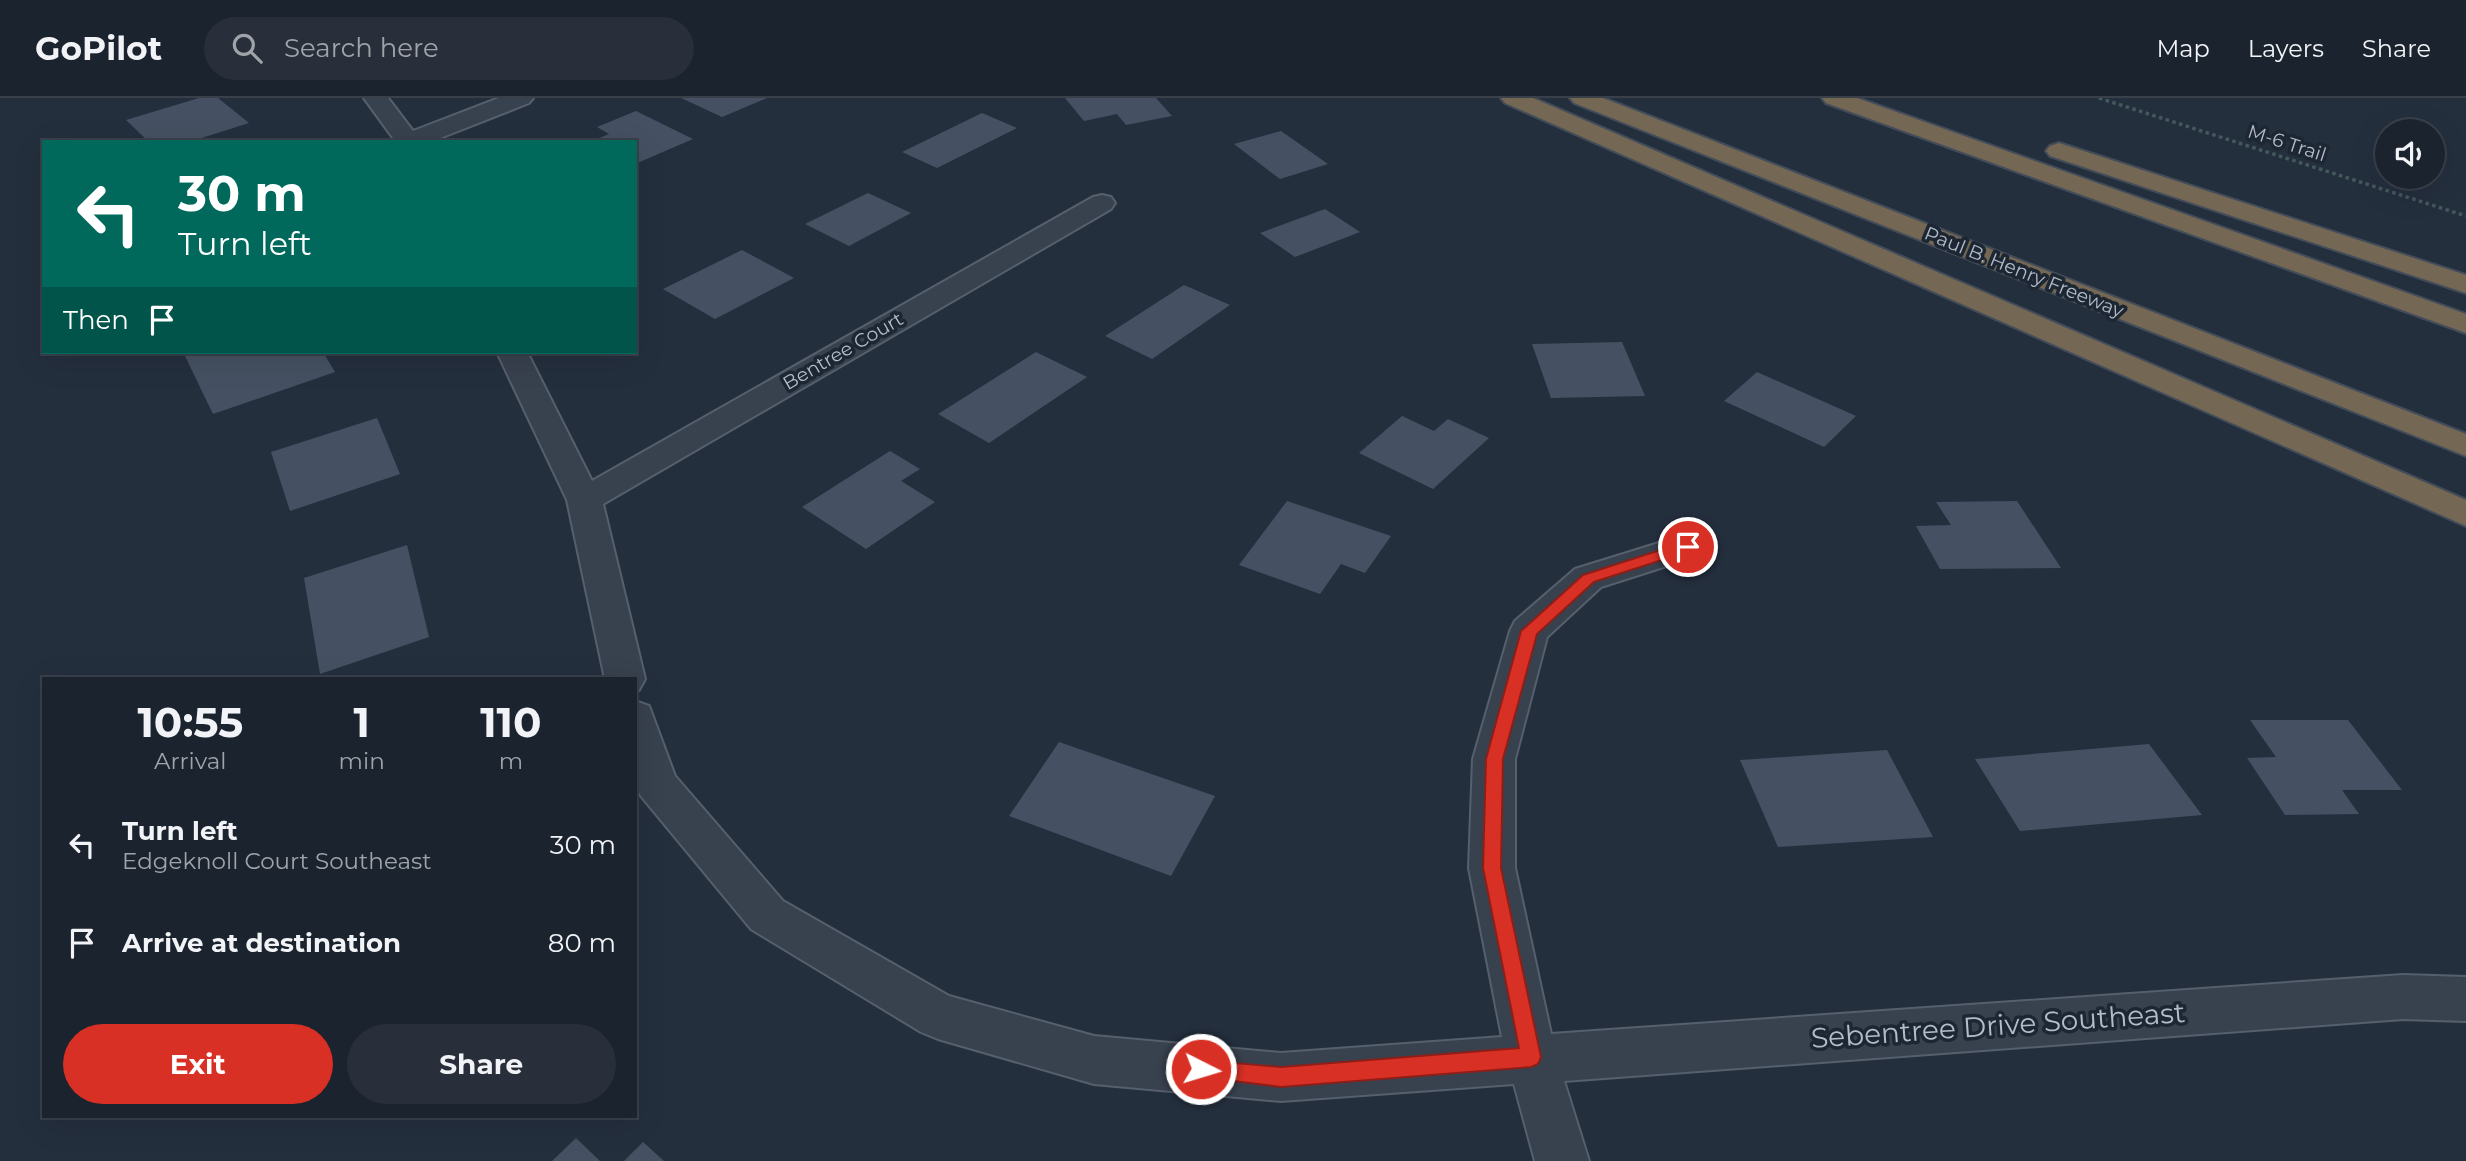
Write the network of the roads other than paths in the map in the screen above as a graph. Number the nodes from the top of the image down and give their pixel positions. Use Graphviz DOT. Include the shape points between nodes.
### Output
graph roads {
  1 [pos="376,98"];
  2 [pos="521,98"];
  3 [pos="1513,98"];
  4 [pos="1582,98"];
  5 [pos="1834,98"];
  6 [pos="1899,98"];
  7 [pos="408,140"];
  8 [pos="412,140"];
  9 [pos="1102,203"];
  10 [pos="2466,284"];
  11 [pos="2466,324"];
  12 [pos="513,354"];
  13 [pos="2466,446"];
  14 [pos="584,500"];
  15 [pos="2466,514"];
  16 [pos="1688,547"];
  17 [pos="625,677"];
  18 [pos="637,723"];
  19 [pos="2466,999"];
  20 [pos="1531,1057"];
  21 [pos="1562,1161"];
  1 -- 7 [label="street"];
  2 -- 8 [label="street"];
  3 -- 15 [label="highway"];
  4 -- 13 [label="highway, Paul B. Henry Freeway"];
  5 -- 11 [label="highway"];
  6 -- 10 [label="highway"];
  9 -- 14 [label="street, Bentree Court"];
  12 -- 14 [label="street"];
  14 -- 17 [label="street"];
  16 -- 20 [label="street" via="1588,578 1529,631 1494,759 1492,868"];
  18 -- 20 [label="street, Sebentree Drive Southeast" via="656,784 767,915 938,1016 1094,1060 1281,1077"];
  19 -- 20 [label="street, Sebentree Drive Southeast" via="2403,997"];
  20 -- 21 [label="street"];
}
